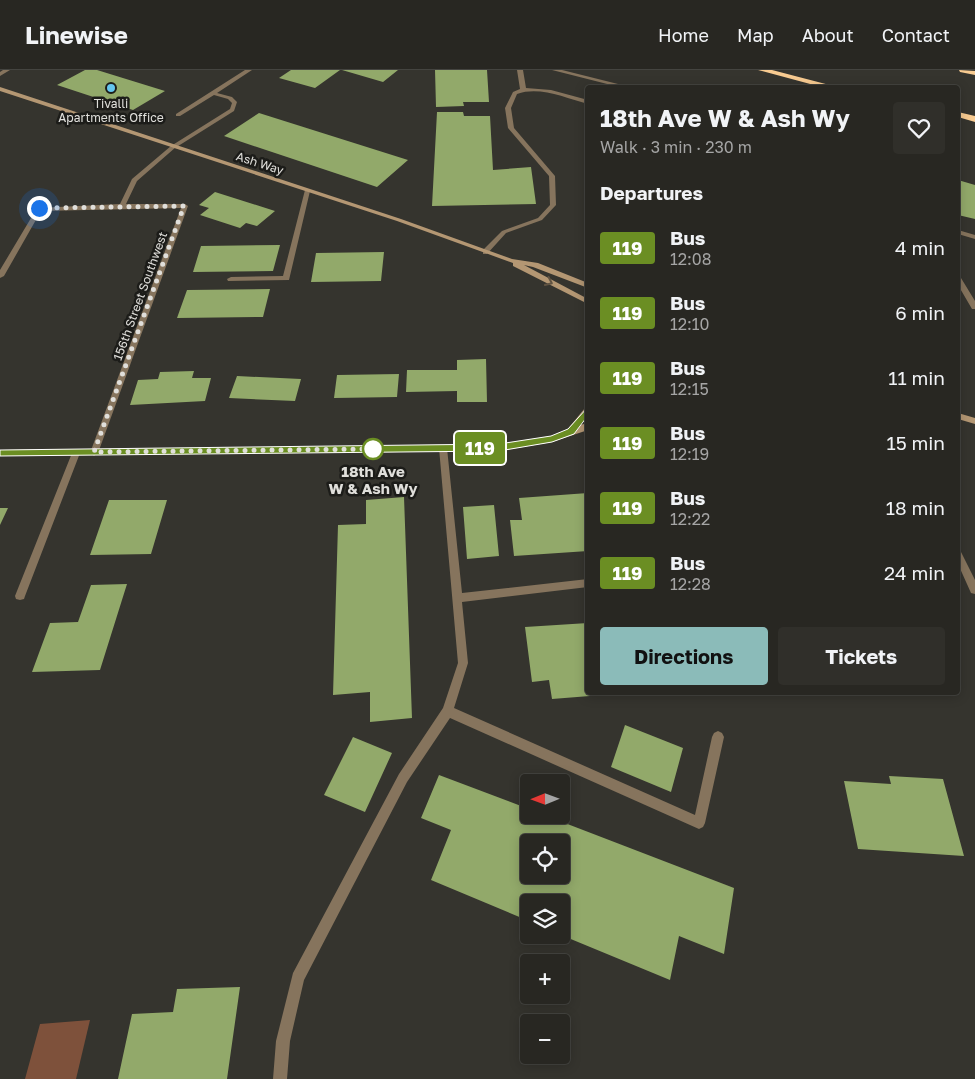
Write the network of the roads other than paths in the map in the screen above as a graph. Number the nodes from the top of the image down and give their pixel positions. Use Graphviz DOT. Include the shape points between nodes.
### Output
graph roads {
  1 [pos="7,70"];
  2 [pos="249,70"];
  3 [pos="520,70"];
  4 [pos="555,70"];
  5 [pos="762,70"];
  6 [pos="963,70"];
  7 [pos="975,72"];
  8 [pos="0,74"];
  9 [pos="619,85"];
  10 [pos="824,85"];
  11 [pos="0,89"];
  12 [pos="523,89"];
  13 [pos="213,93"];
  14 [pos="585,101"];
  15 [pos="178,115"];
  16 [pos="960,116"];
  17 [pos="975,120"];
  18 [pos="173,147"];
  19 [pos="307,191"];
  20 [pos="122,206"];
  21 [pos="960,233"];
  22 [pos="975,237"];
  23 [pos="485,252"];
  24 [pos="511,261"];
  25 [pos="0,276"];
  26 [pos="231,279"];
  27 [pos="960,283"];
  28 [pos="585,285"];
  29 [pos="585,300"];
  30 [pos="975,307"];
  31 [pos="585,414"];
  32 [pos="960,417"];
  33 [pos="975,421"];
  34 [pos="585,427"];
  35 [pos="571,432"];
  36 [pos="443,448"];
  37 [pos="76,452"];
  38 [pos="94,452"];
  39 [pos="0,453"];
  40 [pos="960,559"];
  41 [pos="585,583"];
  42 [pos="975,590"];
  43 [pos="20,596"];
  44 [pos="457,598"];
  45 [pos="448,711"];
  46 [pos="718,737"];
  47 [pos="280,1079"];
  1 -- 8 [label="street"];
  2 -- 13 [label="street"];
  3 -- 12 [label="street"];
  4 -- 9 [label="street"];
  5 -- 10 [label="highway"];
  6 -- 7 [label="highway"];
  11 -- 18 [label="street, Ash Way"];
  12 -- 14 [label="street"];
  12 -- 23 [label="street" via="515,93 508,108 511,128 552,176 552,205 540,219 504,232"];
  13 -- 15 [label="street"];
  13 -- 18 [label="street" via="235,102 232,110"];
  16 -- 17 [label="highway"];
  18 -- 19 [label="street, Ash Way"];
  18 -- 20 [label="street" via="134,180"];
  19 -- 23 [label="street, Ash Way"];
  19 -- 26 [label="street" via="286,278"];
  20 -- 25 [label="street" via="39,208"];
  20 -- 38 [label="street, 156th Street Southwest" via="184,206"];
  21 -- 22 [label="street"];
  23 -- 24 [label="street, Ash Way"];
  24 -- 28 [label="street, Ash Way" via="535,265"];
  24 -- 29 [label="street, Ash Way, one-way"];
  27 -- 30 [label="street"];
  31 -- 35 [label="street"];
  32 -- 33 [label="street"];
  34 -- 35 [label="street"];
  35 -- 36 [label="street" via="522,445"];
  36 -- 38 [label="street"];
  36 -- 44 [label="street"];
  37 -- 38 [label="street"];
  37 -- 39 [label="street"];
  37 -- 43 [label="street"];
  40 -- 42 [label="street"];
  41 -- 44 [label="street"];
  44 -- 45 [label="street" via="463,663"];
  45 -- 46 [label="street" via="699,823"];
  45 -- 47 [label="street" via="403,778 298,978 283,1041"];
}
